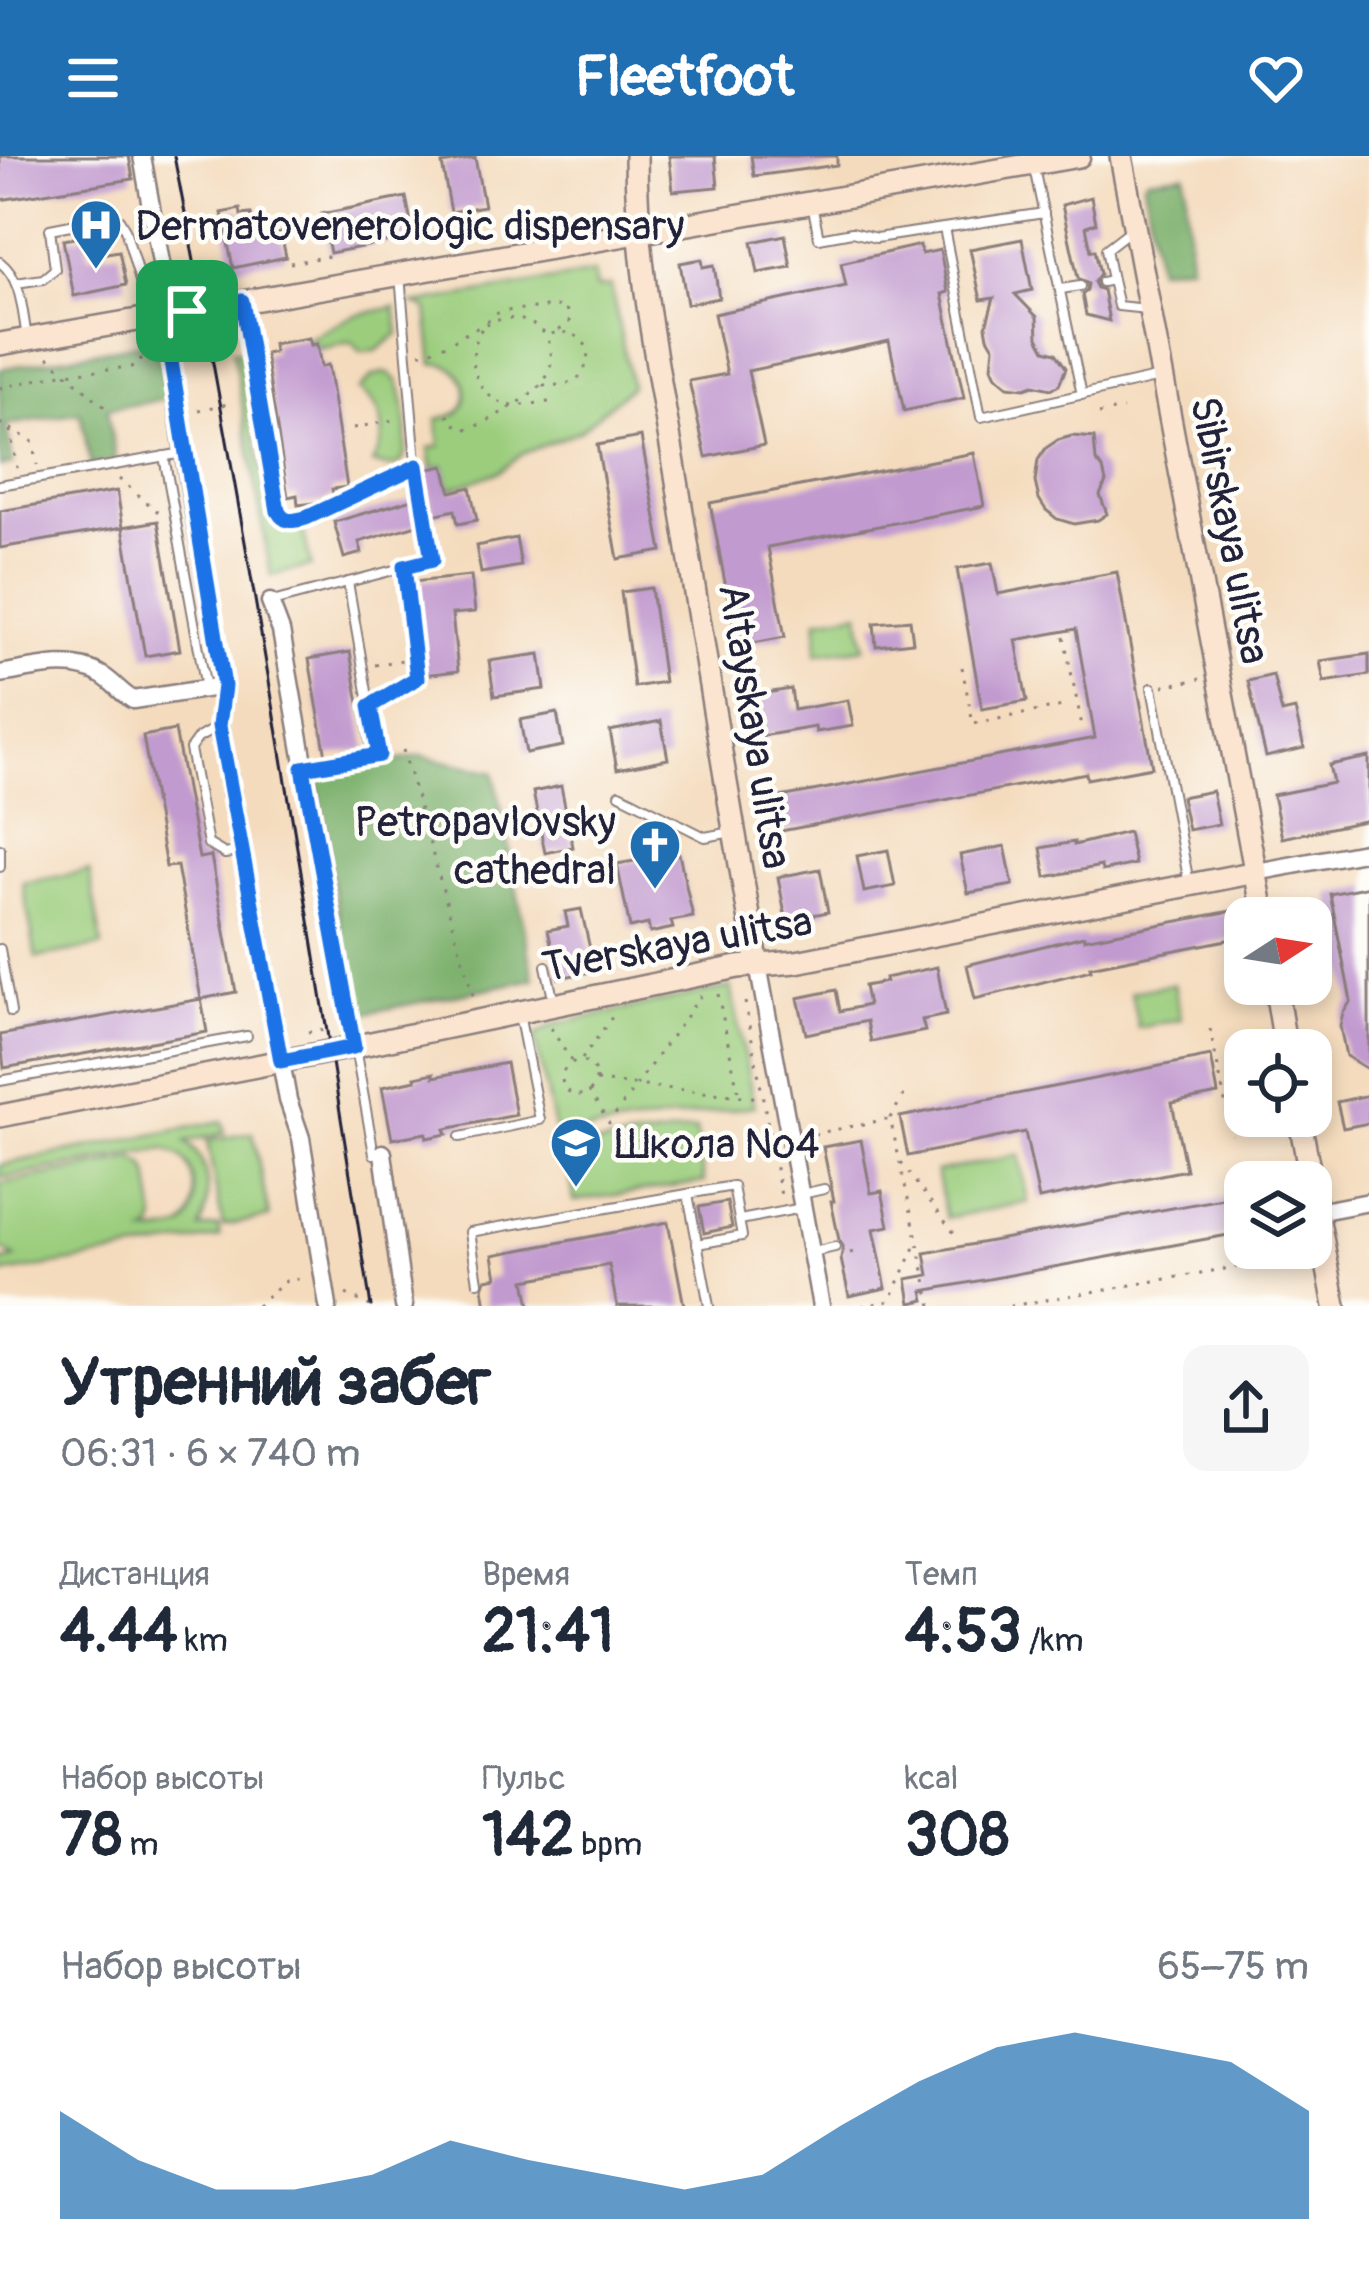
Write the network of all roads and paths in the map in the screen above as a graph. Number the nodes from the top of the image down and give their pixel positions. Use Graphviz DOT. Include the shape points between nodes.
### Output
graph roads {
  1 [pos="142,156"];
  2 [pos="636,156"];
  3 [pos="1079,156"];
  4 [pos="1121,156"];
  5 [pos="1033,164"];
  6 [pos="812,202"];
  7 [pos="1044,213"];
  8 [pos="944,228"];
  9 [pos="1133,229"];
  10 [pos="638,231"];
  11 [pos="330,256"];
  12 [pos="0,262"];
  13 [pos="290,263"];
  14 [pos="400,273"];
  15 [pos="16,283"];
  16 [pos="1080,286"];
  17 [pos="1061,290"];
  18 [pos="242,301"];
  19 [pos="1148,309"];
  20 [pos="158,316"];
  21 [pos="486,323"];
  22 [pos="555,333"];
  23 [pos="547,336"];
  24 [pos="27,339"];
  25 [pos="0,344"];
  26 [pos="161,344"];
  27 [pos="408,354"];
  28 [pos="48,357"];
  29 [pos="66,373"];
  30 [pos="1162,377"];
  31 [pos="541,386"];
  32 [pos="0,388"];
  33 [pos="1082,395"];
  34 [pos="549,402"];
  35 [pos="232,403"];
  36 [pos="514,406"];
  37 [pos="107,409"];
  38 [pos="1123,409"];
  39 [pos="197,410"];
  40 [pos="445,411"];
  41 [pos="1099,414"];
  42 [pos="405,418"];
  43 [pos="0,423"];
  44 [pos="10,428"];
  45 [pos="353,428"];
  46 [pos="184,453"];
  47 [pos="164,456"];
  48 [pos="417,466"];
  49 [pos="105,467"];
  50 [pos="39,478"];
  51 [pos="20,482"];
  52 [pos="0,485"];
  53 [pos="180,542"];
  54 [pos="404,567"];
  55 [pos="348,582"];
  56 [pos="270,602"];
  57 [pos="1064,637"];
  58 [pos="414,658"];
  59 [pos="363,668"];
  60 [pos="962,668"];
  61 [pos="0,674"];
  62 [pos="1204,678"];
  63 [pos="215,688"];
  64 [pos="1152,688"];
  65 [pos="1088,700"];
  66 [pos="1077,703"];
  67 [pos="370,706"];
  68 [pos="1063,706"];
  69 [pos="219,726"];
  70 [pos="1082,726"];
  71 [pos="403,750"];
  72 [pos="303,768"];
  73 [pos="620,794"];
  74 [pos="733,831"];
  75 [pos="0,849"];
  76 [pos="242,850"];
  77 [pos="1369,851"];
  78 [pos="0,867"];
  79 [pos="1256,872"];
  80 [pos="1190,885"];
  81 [pos="1260,897"];
  82 [pos="0,949"];
  83 [pos="758,965"];
  84 [pos="546,966"];
  85 [pos="717,988"];
  86 [pos="705,990"];
  87 [pos="474,999"];
  88 [pos="745,1003"];
  89 [pos="619,1008"];
  90 [pos="11,1012"];
  91 [pos="519,1012"];
  92 [pos="551,1014"];
  93 [pos="333,1028"];
  94 [pos="1210,1029"];
  95 [pos="308,1032"];
  96 [pos="248,1036"];
  97 [pos="354,1047"];
  98 [pos="281,1061"];
  99 [pos="581,1061"];
  100 [pos="572,1062"];
  101 [pos="550,1075"];
  102 [pos="562,1077"];
  103 [pos="0,1081"];
  104 [pos="596,1081"];
  105 [pos="636,1085"];
  106 [pos="589,1091"];
  107 [pos="904,1095"];
  108 [pos="1224,1097"];
  109 [pos="740,1098"];
  110 [pos="753,1100"];
  111 [pos="0,1116"];
  112 [pos="890,1118"];
  113 [pos="814,1134"];
  114 [pos="460,1137"];
  115 [pos="378,1154"];
  116 [pos="900,1161"];
  117 [pos="824,1189"];
  118 [pos="688,1194"];
  119 [pos="1369,1202"];
  120 [pos="796,1205"];
  121 [pos="1332,1209"];
  122 [pos="739,1221"];
  123 [pos="954,1233"];
  124 [pos="919,1240"];
  125 [pos="697,1244"];
  126 [pos="835,1247"];
  127 [pos="860,1250"];
  128 [pos="811,1252"];
  129 [pos="848,1253"];
  130 [pos="1224,1269"];
  131 [pos="1324,1269"];
  132 [pos="307,1277"];
  133 [pos="478,1282"];
  134 [pos="1328,1304"];
  135 [pos="257,1306"];
  136 [pos="328,1306"];
  137 [pos="404,1306"];
  138 [pos="709,1306"];
  139 [pos="821,1306"];
  140 [pos="862,1306"];
  141 [pos="932,1306"];
  142 [pos="1010,1306"];
  1 -- 20 [label="street" via="166,285"];
  2 -- 10 [label="main road, Altayskaya ulitsa"];
  3 -- 5 [label="main road"];
  4 -- 9 [label="main road, Sibirskaya ulitsa"];
  5 -- 6 [label="main road"];
  5 -- 7 [label="lane"];
  6 -- 8 [label="lane" via="819,238"];
  6 -- 10 [label="main road"];
  7 -- 8 [label="lane"];
  7 -- 17 [label="lane"];
  8 -- 33 [label="lane" via="981,417"];
  9 -- 19 [label="main road, Sibirskaya ulitsa"];
  9 -- 19 [label="lane" via="1106,249 1107,281 1118,306"];
  10 -- 14 [label="main road"];
  10 -- 74 [label="main road, Altayskaya ulitsa"];
  11 -- 13 [label="path"];
  12 -- 15 [label="lane"];
  14 -- 18 [label="main road"];
  14 -- 27 [label="lane"];
  15 -- 20 [label="lane" via="55,269 50,229 112,217 125,229"];
  15 -- 24 [label="lane"];
  16 -- 17 [label="lane"];
  17 -- 33 [label="lane"];
  18 -- 20 [label="main road"];
  18 -- 48 [label="lane" via="282,518 306,518"];
  19 -- 30 [label="main road, Sibirskaya ulitsa"];
  20 -- 24 [label="main road"];
  20 -- 46 [label="street"];
  21 -- 22 [label="path" via="508,309 562,306 569,322"];
  21 -- 23 [label="path" via="526,321"];
  21 -- 27 [label="path" via="432,351"];
  21 -- 36 [label="path" via="473,354 476,375 491,400"];
  22 -- 23 [label="path"];
  22 -- 31 [label="path" via="584,341 585,372 562,386"];
  23 -- 31 [label="path" via="552,361"];
  24 -- 25 [label="main road"];
  26 -- 29 [label="path" via="130,367"];
  27 -- 48 [label="lane"];
  28 -- 29 [label="path"];
  29 -- 32 [label="path"];
  29 -- 37 [label="path"];
  30 -- 33 [label="lane"];
  30 -- 79 [label="main road, Sibirskaya ulitsa"];
  31 -- 36 [label="path"];
  34 -- 36 [label="path"];
  35 -- 39 [label="path"];
  36 -- 40 [label="path" via="469,429"];
  38 -- 41 [label="path"];
  42 -- 45 [label="path"];
  43 -- 44 [label="path"];
  44 -- 50 [label="path" via="32,441"];
  44 -- 51 [label="path"];
  46 -- 47 [label="lane"];
  46 -- 63 [label="street"];
  47 -- 49 [label="lane"];
  47 -- 53 [label="lane"];
  48 -- 54 [label="lane" via="432,560"];
  49 -- 50 [label="lane"];
  49 -- 53 [label="path"];
  50 -- 51 [label="lane"];
  51 -- 52 [label="lane"];
  53 -- 63 [label="lane"];
  54 -- 55 [label="lane"];
  54 -- 58 [label="path"];
  55 -- 56 [label="lane"];
  55 -- 59 [label="lane"];
  56 -- 72 [label="street"];
  57 -- 66 [label="path"];
  58 -- 59 [label="path"];
  58 -- 67 [label="path" via="417,678"];
  59 -- 67 [label="lane"];
  60 -- 68 [label="path" via="973,724"];
  61 -- 63 [label="street" via="83,665 133,700"];
  62 -- 64 [label="path"];
  63 -- 69 [label="street"];
  64 -- 80 [label="lane"];
  65 -- 66 [label="path"];
  66 -- 70 [label="path"];
  67 -- 72 [label="lane" via="379,755"];
  69 -- 76 [label="street"];
  69 -- 76 [label="lane" via="190,748 208,844 225,854"];
  71 -- 87 [label="path"];
  72 -- 97 [label="street"];
  73 -- 74 [label="lane" via="705,837"];
  74 -- 83 [label="main road, Altayskaya ulitsa"];
  75 -- 78 [label="lane"];
  76 -- 98 [label="street"];
  77 -- 79 [label="street, Tverskaya ulitsa"];
  79 -- 80 [label="main road, Tverskaya ulitsa"];
  79 -- 81 [label="main road, Sibirskaya ulitsa"];
  80 -- 83 [label="main road, Tverskaya ulitsa"];
  82 -- 90 [label="lane"];
  83 -- 92 [label="main road, Tverskaya ulitsa"];
  83 -- 120 [label="street, Altayskaya ulitsa"];
  84 -- 92 [label="lane"];
  85 -- 109 [label="path"];
  86 -- 105 [label="path"];
  88 -- 120 [label="path"];
  89 -- 99 [label="path"];
  91 -- 92 [label="main road, Tverskaya ulitsa"];
  91 -- 97 [label="main road, Tverskaya ulitsa"];
  91 -- 114 [label="lane" via="540,1120"];
  92 -- 100 [label="path"];
  93 -- 95 [label="path"];
  94 -- 108 [label="path"];
  96 -- 103 [label="lane"];
  97 -- 98 [label="main road, Tverskaya ulitsa"];
  97 -- 115 [label="lane"];
  98 -- 111 [label="main road, Tverskaya ulitsa"];
  98 -- 136 [label="street"];
  99 -- 100 [label="path"];
  99 -- 104 [label="path"];
  100 -- 102 [label="path"];
  101 -- 102 [label="path"];
  102 -- 106 [label="path" via="569,1091"];
  104 -- 105 [label="path"];
  104 -- 106 [label="path"];
  105 -- 106 [label="path" via="609,1123"];
  105 -- 109 [label="path"];
  107 -- 112 [label="path"];
  109 -- 110 [label="path"];
  112 -- 113 [label="path"];
  112 -- 116 [label="path"];
  115 -- 137 [label="street"];
  116 -- 123 [label="path"];
  116 -- 124 [label="path"];
  117 -- 120 [label="lane"];
  118 -- 122 [label="lane" via="733,1186"];
  118 -- 125 [label="lane"];
  118 -- 133 [label="lane" via="470,1232"];
  119 -- 121 [label="street"];
  120 -- 122 [label="lane"];
  120 -- 128 [label="street, Altayskaya ulitsa"];
  122 -- 125 [label="lane" via="742,1236"];
  124 -- 140 [label="path" via="890,1300"];
  124 -- 141 [label="path"];
  125 -- 138 [label="lane"];
  126 -- 128 [label="lane"];
  127 -- 129 [label="path"];
  128 -- 139 [label="street, Altayskaya ulitsa"];
  130 -- 142 [label="path"];
  131 -- 134 [label="main road"];
  132 -- 135 [label="path" via="286,1281"];
}
